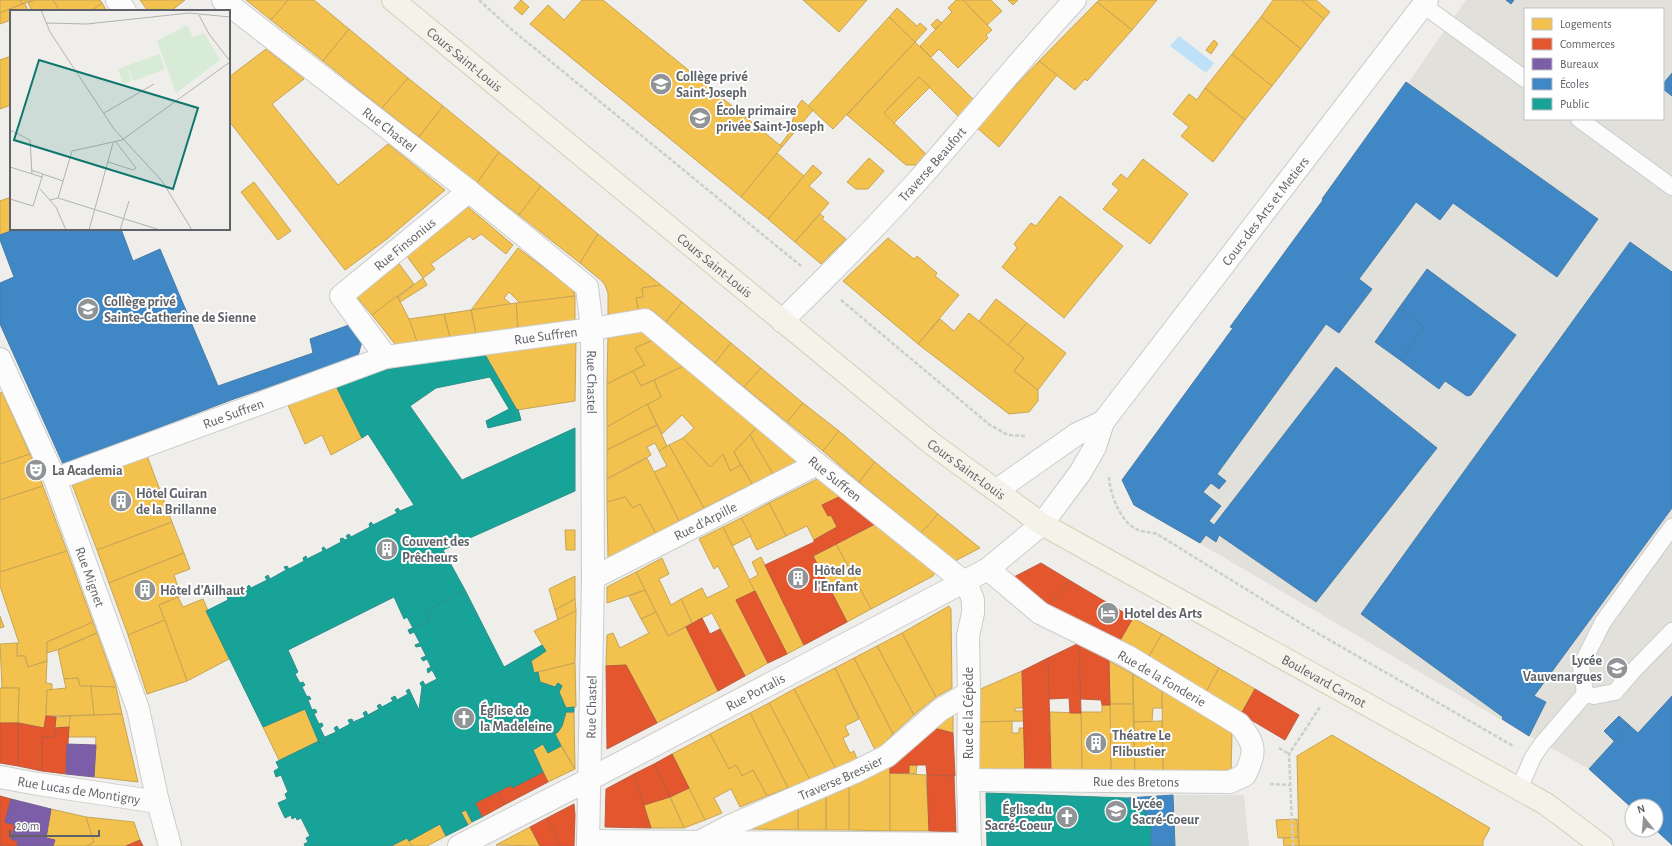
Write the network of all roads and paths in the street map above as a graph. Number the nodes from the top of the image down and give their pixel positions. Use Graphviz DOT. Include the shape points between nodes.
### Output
graph roads {
  1 [pos="117,0"];
  2 [pos="223,0"];
  3 [pos="392,0"];
  4 [pos="479,0"];
  5 [pos="1075,0"];
  6 [pos="1425,2"];
  7 [pos="124,10"];
  8 [pos="1524,78"];
  9 [pos="1580,120"];
  10 [pos="1672,187"];
  11 [pos="469,191"];
  12 [pos="821,282"];
  13 [pos="782,321"];
  14 [pos="592,329"];
  15 [pos="386,357"];
  16 [pos="0,359"];
  17 [pos="1102,422"];
  18 [pos="1031,434"];
  19 [pos="817,464"];
  20 [pos="1109,473"];
  21 [pos="55,480"];
  22 [pos="997,490"];
  23 [pos="1042,524"];
  24 [pos="1672,528"];
  25 [pos="988,569"];
  26 [pos="593,578"];
  27 [pos="964,582"];
  28 [pos="1672,631"];
  29 [pos="969,693"];
  30 [pos="1585,694"];
  31 [pos="1313,717"];
  32 [pos="1239,724"];
  33 [pos="1533,757"];
  34 [pos="0,777"];
  35 [pos="590,779"];
  36 [pos="968,780"];
  37 [pos="1520,789"];
  38 [pos="158,802"];
  39 [pos="700,842"];
  40 [pos="588,843"];
  41 [pos="970,845"];
  42 [pos="170,846"];
  43 [pos="459,846"];
  44 [pos="1293,846"];
  45 [pos="1602,846"];
  1 -- 7 [label="street"];
  2 -- 11 [label="street, Rue Chastel"];
  3 -- 13 [label="main road, Cours Saint-Louis"];
  4 -- 12 [label="path" via="511,29"];
  5 -- 12 [label="street, Traverse Beaufort" via="913,185"];
  6 -- 8 [label="lane"];
  6 -- 17 [label="street, Cours des Arts et Metiers"];
  9 -- 10 [label="lane"];
  11 -- 14 [label="street, Rue Chastel" via="587,288"];
  11 -- 15 [label="street, Rue Finsonius" via="341,296"];
  12 -- 13 [label="street, Traverse Beaufort"];
  12 -- 18 [label="path" via="990,425 1008,435"];
  13 -- 22 [label="main road, Cours Saint-Louis" via="931,443"];
  14 -- 15 [label="street, Rue Suffren"];
  14 -- 19 [label="street, Rue Suffren" via="646,320"];
  14 -- 26 [label="street, Rue Chastel"];
  15 -- 21 [label="street, Rue Suffren"];
  16 -- 21 [label="street, Rue Mignet"];
  17 -- 22 [label="street, Cours des Arts et Metiers" via="1077,434"];
  17 -- 23 [label="street, Cours des Arts et Metiers" via="1095,447 1080,473"];
  19 -- 26 [label="street, Rue d'Arpille"];
  19 -- 27 [label="street, Rue Suffren"];
  20 -- 33 [label="path" via="1113,496 1126,521 1136,530 1157,534 1307,627"];
  21 -- 38 [label="street, Rue Mignet" via="138,709"];
  22 -- 23 [label="main road, Cours Saint-Louis"];
  23 -- 25 [label="street, Rue Portalis"];
  23 -- 37 [label="main road, Boulevard Carnot"];
  24 -- 30 [label="lane" via="1603,622 1581,666"];
  25 -- 27 [label="street, Rue Portalis"];
  25 -- 32 [label="street, Rue de la Fonderie" via="1040,613 1127,656"];
  26 -- 35 [label="street, Rue Chastel"];
  27 -- 29 [label="street, Rue de la Cépède" via="973,600 968,636"];
  27 -- 35 [label="street, Rue Portalis"];
  28 -- 30 [label="lane" via="1615,692 1594,696"];
  29 -- 36 [label="street, Rue de la Cépède"];
  29 -- 39 [label="street, Traverse Bressier" via="940,710 887,756 732,824"];
  30 -- 33 [label="lane"];
  31 -- 44 [label="path" via="1289,754"];
  32 -- 36 [label="street, Rue des Bretons" via="1250,738 1253,756 1245,775 1230,782"];
  33 -- 37 [label="lane"];
  34 -- 38 [label="street, Rue Lucas de Montigny"];
  35 -- 40 [label="street, Rue Chastel"];
  35 -- 43 [label="street, Rue Portalis"];
  36 -- 41 [label="street, Rue de la Cépède"];
  37 -- 45 [label="main road, Boulevard Carnot" via="1546,804"];
  38 -- 42 [label="street, Rue Mignet"];
  39 -- 40 [label="street"];
  39 -- 41 [label="street"];
}
